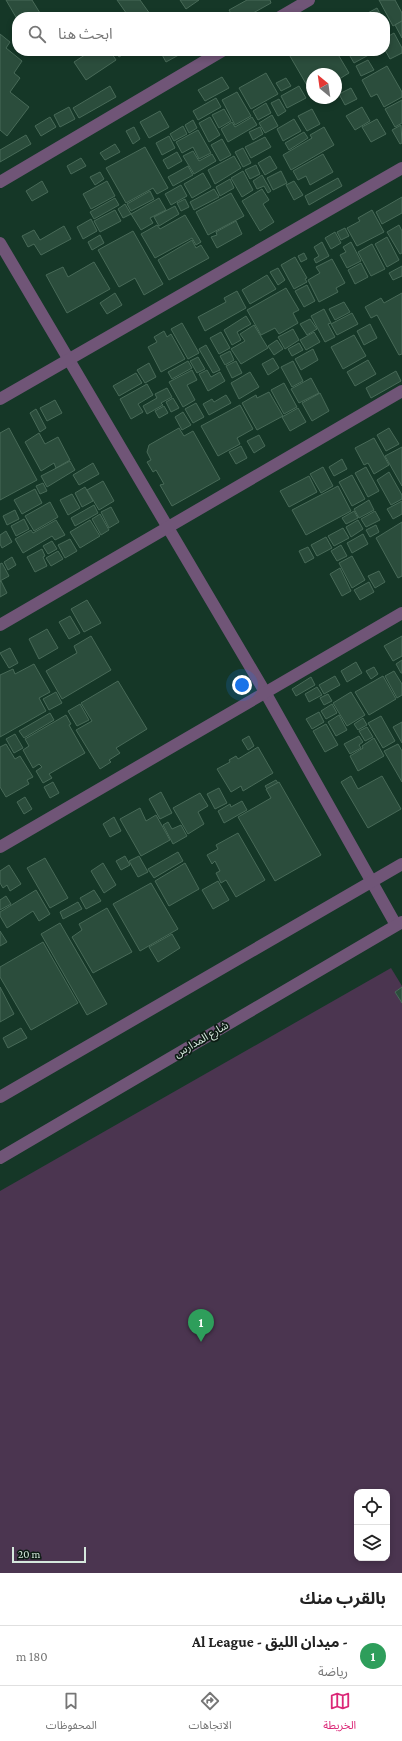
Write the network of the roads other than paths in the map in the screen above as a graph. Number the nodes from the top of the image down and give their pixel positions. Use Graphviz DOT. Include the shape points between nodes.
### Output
graph roads {
  1 [pos="309,0"];
  2 [pos="289,12"];
  3 [pos="214,56"];
  4 [pos="402,168"];
  5 [pos="0,182"];
  6 [pos="0,243"];
  7 [pos="68,359"];
  8 [pos="402,391"];
  9 [pos="0,399"];
  10 [pos="168,527"];
  11 [pos="402,613"];
  12 [pos="0,625"];
  13 [pos="265,692"];
  14 [pos="0,847"];
  15 [pos="402,864"];
  16 [pos="372,881"];
  17 [pos="399,923"];
  18 [pos="0,1097"];
  19 [pos="0,1158"];
  1 -- 2 [label="street"];
  3 -- 5 [label="street"];
  4 -- 7 [label="street"];
  6 -- 7 [label="street"];
  7 -- 9 [label="street"];
  7 -- 10 [label="street"];
  8 -- 10 [label="street"];
  10 -- 12 [label="street"];
  10 -- 13 [label="street"];
  11 -- 13 [label="street"];
  13 -- 14 [label="street"];
  13 -- 16 [label="street"];
  15 -- 16 [label="street"];
  16 -- 17 [label="street"];
  16 -- 18 [label="street"];
  17 -- 19 [label="street, شارع المدارس"];
}
